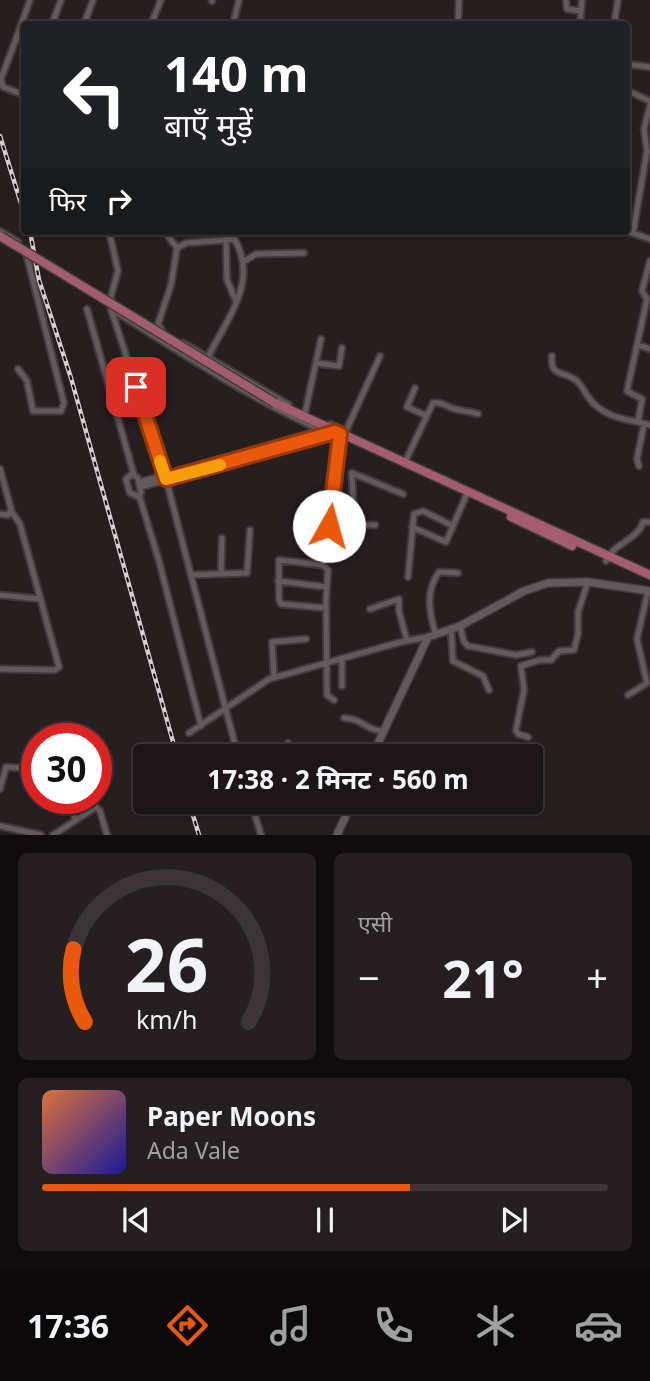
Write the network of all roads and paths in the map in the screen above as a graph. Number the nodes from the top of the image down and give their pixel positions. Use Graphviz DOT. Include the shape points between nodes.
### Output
graph roads {
  1 [pos="30,0"];
  2 [pos="61,0"];
  3 [pos="93,0"];
  4 [pos="160,0"];
  5 [pos="239,0"];
  6 [pos="453,0"];
  7 [pos="566,0"];
  8 [pos="582,0"];
  9 [pos="618,0"];
  10 [pos="458,3"];
  11 [pos="581,11"];
  12 [pos="22,21"];
  13 [pos="53,21"];
  14 [pos="85,21"];
  15 [pos="152,21"];
  16 [pos="234,21"];
  17 [pos="458,21"];
  18 [pos="580,21"];
  19 [pos="614,21"];
  20 [pos="21,25"];
  21 [pos="21,38"];
  22 [pos="16,39"];
  23 [pos="630,64"];
  24 [pos="650,67"];
  25 [pos="630,92"];
  26 [pos="21,93"];
  27 [pos="650,103"];
  28 [pos="648,149"];
  29 [pos="630,232"];
  30 [pos="634,233"];
  31 [pos="1,235"];
  32 [pos="109,235"];
  33 [pos="167,235"];
  34 [pos="232,235"];
  35 [pos="235,239"];
  36 [pos="650,239"];
  37 [pos="226,240"];
  38 [pos="177,248"];
  39 [pos="304,253"];
  40 [pos="650,261"];
  41 [pos="243,262"];
  42 [pos="236,302"];
  43 [pos="87,309"];
  44 [pos="111,309"];
  45 [pos="321,339"];
  46 [pos="638,345"];
  47 [pos="342,348"];
  48 [pos="650,349"];
  49 [pos="380,356"];
  50 [pos="552,356"];
  51 [pos="208,357"];
  52 [pos="316,363"];
  53 [pos="18,369"];
  54 [pos="415,388"];
  55 [pos="305,413"];
  56 [pos="478,414"];
  57 [pos="427,415"];
  58 [pos="644,424"];
  59 [pos="336,432"];
  60 [pos="358,443"];
  61 [pos="405,463"];
  62 [pos="639,466"];
  63 [pos="0,469"];
  64 [pos="134,475"];
  65 [pos="335,476"];
  66 [pos="165,477"];
  67 [pos="351,477"];
  68 [pos="141,485"];
  69 [pos="403,494"];
  70 [pos="139,495"];
  71 [pos="466,496"];
  72 [pos="11,511"];
  73 [pos="0,514"];
  74 [pos="650,522"];
  75 [pos="375,525"];
  76 [pos="329,526"];
  77 [pos="453,526"];
  78 [pos="412,527"];
  79 [pos="250,530"];
  80 [pos="222,538"];
  81 [pos="607,558"];
  82 [pos="221,573"];
  83 [pos="458,573"];
  84 [pos="191,575"];
  85 [pos="408,578"];
  86 [pos="650,578"];
  87 [pos="278,581"];
  88 [pos="588,582"];
  89 [pos="327,587"];
  90 [pos="649,591"];
  91 [pos="0,595"];
  92 [pos="40,598"];
  93 [pos="326,608"];
  94 [pos="370,610"];
  95 [pos="460,626"];
  96 [pos="451,629"];
  97 [pos="432,636"];
  98 [pos="306,639"];
  99 [pos="407,641"];
  100 [pos="532,652"];
  101 [pos="342,658"];
  102 [pos="328,662"];
  103 [pos="0,669"];
  104 [pos="274,677"];
  105 [pos="648,683"];
  106 [pos="342,686"];
  107 [pos="489,690"];
  108 [pos="628,695"];
  109 [pos="334,700"];
  110 [pos="225,710"];
  111 [pos="344,718"];
  112 [pos="201,726"];
  113 [pos="383,732"];
  114 [pos="189,733"];
  115 [pos="528,737"];
  116 [pos="235,744"];
  117 [pos="378,744"];
  118 [pos="21,768"];
  119 [pos="0,789"];
  120 [pos="74,814"];
  121 [pos="255,814"];
  122 [pos="347,814"];
  123 [pos="75,820"];
  124 [pos="0,826"];
  125 [pos="41,835"];
  126 [pos="53,835"];
  127 [pos="107,835"];
  128 [pos="261,835"];
  129 [pos="337,835"];
  1 -- 12 [label="street"];
  2 -- 13 [label="street"];
  3 -- 14 [label="street"];
  4 -- 15 [label="street"];
  5 -- 16 [label="street"];
  6 -- 10 [label="street"];
  7 -- 11 [label="street" via="567,9"];
  8 -- 11 [label="street"];
  9 -- 19 [label="street"];
  10 -- 17 [label="street"];
  11 -- 18 [label="street"];
  20 -- 22 [label="street"];
  21 -- 22 [label="street"];
  22 -- 26 [label="street" via="1,83"];
  23 -- 24 [label="street"];
  25 -- 27 [label="street"];
  27 -- 28 [label="street" via="644,129"];
  28 -- 30 [label="street"];
  29 -- 30 [label="street"];
  30 -- 36 [label="street"];
  31 -- 53 [label="street" via="25,249 62,396 61,411 33,411 27,381"];
  31 -- 59 [label="main road, bridge" via="275,403"];
  32 -- 44 [label="street" via="118,271"];
  33 -- 38 [label="street"];
  34 -- 35 [label="street"];
  35 -- 37 [label="street"];
  35 -- 41 [label="street"];
  37 -- 38 [label="street"];
  37 -- 42 [label="street" via="226,276"];
  38 -- 51 [label="street" via="158,327"];
  39 -- 41 [label="street" via="256,254"];
  40 -- 46 [label="street" via="642,291 648,299"];
  41 -- 42 [label="street" via="244,284"];
  42 -- 51 [label="street"];
  43 -- 64 [label="street"];
  44 -- 59 [label="street" via="281,411"];
  44 -- 66 [label="street"];
  45 -- 52 [label="street"];
  46 -- 48 [label="street"];
  46 -- 58 [label="street" via="627,391 642,399"];
  47 -- 52 [label="street" via="339,366"];
  49 -- 59 [label="street"];
  50 -- 58 [label="street" via="554,370 576,380 592,402 612,416"];
  51 -- 55 [label="street"];
  52 -- 55 [label="street"];
  54 -- 57 [label="street" via="407,407"];
  55 -- 59 [label="street"];
  56 -- 57 [label="street" via="437,402"];
  57 -- 61 [label="street"];
  58 -- 62 [label="street"];
  59 -- 60 [label="main road"];
  59 -- 65 [label="street"];
  59 -- 66 [label="street"];
  59 -- 66 [label="street"];
  60 -- 61 [label="main road"];
  60 -- 71 [label="main road"];
  61 -- 81 [label="main road"];
  63 -- 72 [label="street"];
  64 -- 68 [label="street"];
  64 -- 70 [label="street" via="128,476 127,483 133,496"];
  65 -- 67 [label="street"];
  65 -- 76 [label="street"];
  66 -- 68 [label="street"];
  66 -- 84 [label="street"];
  67 -- 69 [label="street" via="352,473"];
  67 -- 75 [label="street" via="354,525"];
  68 -- 70 [label="street"];
  70 -- 112 [label="street"];
  71 -- 77 [label="street"];
  71 -- 81 [label="main road"];
  72 -- 73 [label="street"];
  72 -- 92 [label="street" via="20,524"];
  74 -- 81 [label="street" via="644,522"];
  77 -- 78 [label="street" via="446,542"];
  77 -- 78 [label="street" via="421,511 414,514"];
  78 -- 85 [label="street"];
  79 -- 82 [label="street" via="248,572"];
  80 -- 82 [label="street"];
  81 -- 86 [label="main road"];
  82 -- 84 [label="street"];
  83 -- 97 [label="street" via="439,572 433,583 429,595"];
  84 -- 110 [label="street"];
  87 -- 89 [label="street"];
  87 -- 89 [label="street" via="279,560 323,565 328,570"];
  87 -- 93 [label="street" via="281,604"];
  88 -- 90 [label="main road"];
  88 -- 95 [label="main road" via="541,585"];
  88 -- 115 [label="street" via="578,612 574,650 558,651 551,660 521,666 524,690 516,730"];
  89 -- 93 [label="street"];
  90 -- 105 [label="street" via="637,639"];
  91 -- 92 [label="street"];
  92 -- 103 [label="street" via="59,669"];
  93 -- 102 [label="street"];
  94 -- 99 [label="street" via="399,599"];
  95 -- 96 [label="main road"];
  95 -- 100 [label="street" via="468,646 516,655"];
  96 -- 97 [label="main road"];
  96 -- 107 [label="street" via="453,661 482,676"];
  97 -- 99 [label="street"];
  97 -- 113 [label="main road"];
  98 -- 104 [label="street" via="272,642"];
  99 -- 101 [label="street"];
  101 -- 102 [label="street"];
  101 -- 106 [label="street"];
  102 -- 104 [label="street"];
  102 -- 109 [label="street" via="327,695"];
  104 -- 110 [label="street"];
  105 -- 108 [label="street"];
  110 -- 112 [label="street"];
  110 -- 116 [label="street"];
  111 -- 113 [label="street" via="358,719 370,730"];
  112 -- 114 [label="street"];
  113 -- 117 [label="main road"];
  118 -- 119 [label="street" via="6,767"];
  120 -- 123 [label="street"];
  121 -- 128 [label="street"];
  122 -- 129 [label="main road"];
  123 -- 126 [label="street"];
  123 -- 127 [label="street" via="98,807"];
  124 -- 125 [label="street"];
}
